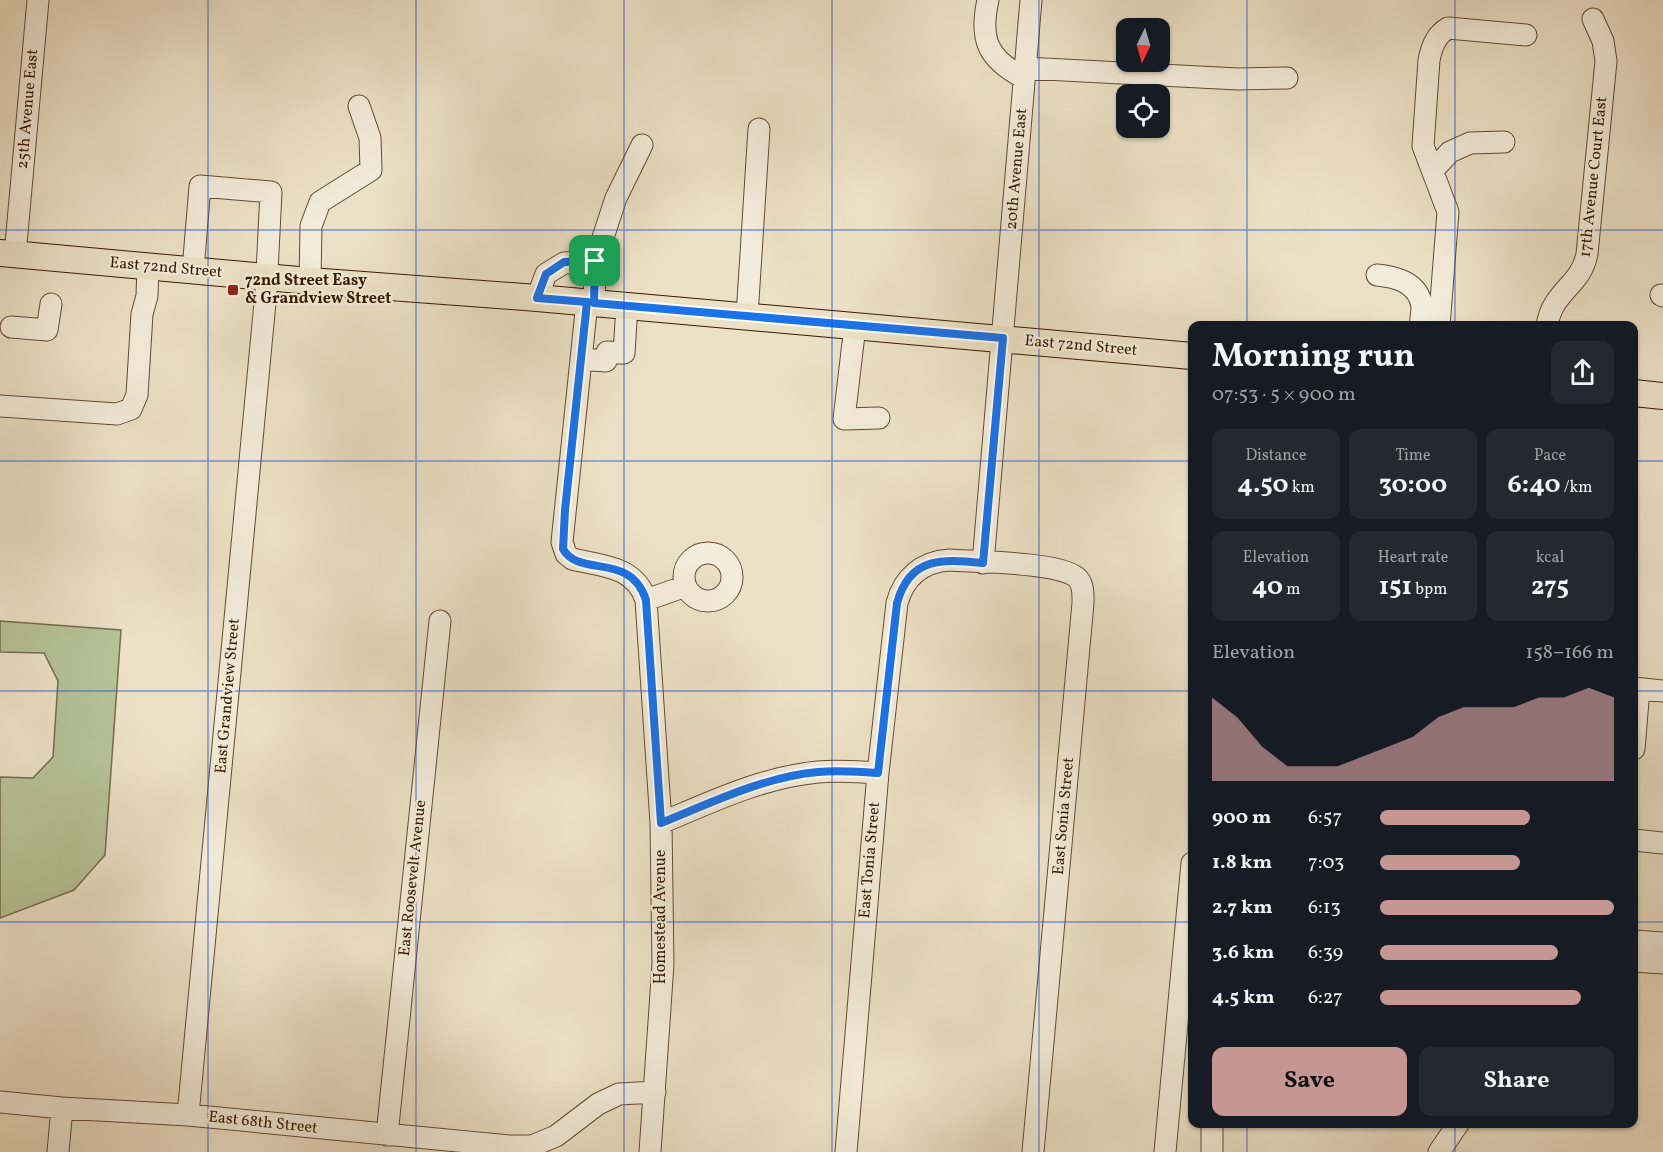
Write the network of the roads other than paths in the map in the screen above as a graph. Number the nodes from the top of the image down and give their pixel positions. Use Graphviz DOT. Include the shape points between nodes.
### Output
graph roads {
  1 [pos="38,0"];
  2 [pos="988,0"];
  3 [pos="1031,0"];
  4 [pos="1593,20"];
  5 [pos="1526,34"];
  6 [pos="1025,73"];
  7 [pos="1287,78"];
  8 [pos="359,106"];
  9 [pos="759,129"];
  10 [pos="1504,142"];
  11 [pos="642,145"];
  12 [pos="1433,170"];
  13 [pos="8,254"];
  14 [pos="595,261"];
  15 [pos="148,266"];
  16 [pos="193,270"];
  17 [pos="1377,275"];
  18 [pos="267,276"];
  19 [pos="310,281"];
  20 [pos="537,298"];
  21 [pos="590,302"];
  22 [pos="51,304"];
  23 [pos="627,306"];
  24 [pos="747,316"];
  25 [pos="1420,321"];
  26 [pos="1439,321"];
  27 [pos="1548,321"];
  28 [pos="855,326"];
  29 [pos="11,327"];
  30 [pos="1003,338"];
  31 [pos="1188,356"];
  32 [pos="581,359"];
  33 [pos="1638,393"];
  34 [pos="1663,396"];
  35 [pos="0,406"];
  36 [pos="879,418"];
  37 [pos="983,563"];
  38 [pos="686,585"];
  39 [pos="646,600"];
  40 [pos="440,621"];
  41 [pos="1638,688"];
  42 [pos="1663,691"];
  43 [pos="878,773"];
  44 [pos="661,823"];
  45 [pos="1638,840"];
  46 [pos="1663,843"];
  47 [pos="1638,941"];
  48 [pos="1663,943"];
  49 [pos="1638,961"];
  50 [pos="1188,963"];
  51 [pos="1663,963"];
  52 [pos="655,1092"];
  53 [pos="0,1102"];
  54 [pos="62,1108"];
  55 [pos="188,1115"];
  56 [pos="1212,1128"];
  57 [pos="1455,1128"];
  58 [pos="387,1135"];
  59 [pos="58,1152"];
  60 [pos="650,1152"];
  61 [pos="846,1152"];
  62 [pos="1033,1152"];
  63 [pos="1165,1152"];
  64 [pos="1212,1152"];
  65 [pos="1439,1152"];
  1 -- 13 [label="street, 25th Avenue East"];
  2 -- 6 [label="street" via="984,20 990,51 1004,65"];
  3 -- 6 [label="street, 20th Avenue East"];
  4 -- 27 [label="street, 17th Avenue Court East" via="1603,41 1606,62 1587,254 1582,272 1553,306"];
  5 -- 12 [label="street" via="1448,28 1438,36 1429,60 1423,137"];
  6 -- 7 [label="street"];
  6 -- 30 [label="street, 20th Avenue East"];
  8 -- 19 [label="street" via="370,138 370,170 320,202 311,226"];
  9 -- 24 [label="street"];
  10 -- 12 [label="street" via="1470,143 1450,153"];
  11 -- 14 [label="street" via="616,198"];
  12 -- 26 [label="street" via="1448,212"];
  13 -- 15 [label="main road, East 72nd Street"];
  14 -- 20 [label="street" via="564,262 546,274"];
  14 -- 21 [label="street"];
  15 -- 16 [label="main road, East 72nd Street"];
  15 -- 35 [label="street" via="137,395 131,409 117,414"];
  16 -- 18 [label="main road, East 72nd Street"];
  16 -- 18 [label="street, East Grandview Street" via="200,186 271,192"];
  17 -- 25 [label="street" via="1400,278 1409,284 1422,305"];
  18 -- 19 [label="main road, East 72nd Street"];
  18 -- 55 [label="street, East Grandview Street"];
  19 -- 20 [label="main road, East 72nd Street"];
  20 -- 21 [label="main road, East 72nd Street"];
  21 -- 23 [label="main road, East 72nd Street"];
  21 -- 32 [label="street"];
  22 -- 29 [label="street" via="47,330"];
  23 -- 24 [label="main road, East 72nd Street"];
  23 -- 32 [label="street" via="624,353 607,352 606,360"];
  24 -- 28 [label="main road, East 72nd Street"];
  28 -- 30 [label="main road, East 72nd Street"];
  28 -- 36 [label="street" via="844,419"];
  30 -- 31 [label="main road, East 72nd Street"];
  30 -- 37 [label="street, 20th Avenue East"];
  32 -- 39 [label="street, Homestead Avenue" via="562,542 572,559 623,571 634,578"];
  33 -- 34 [label="main road"];
  37 -- 43 [label="street, East Tonia Street" via="938,561 917,570 901,589"];
  37 -- 62 [label="street, East Sonia Street" via="1046,567 1075,576 1083,589"];
  38 -- 39 [label="street"];
  39 -- 44 [label="street, Homestead Avenue"];
  40 -- 58 [label="street, East Roosevelt Avenue"];
  41 -- 42 [label="street"];
  43 -- 44 [label="street" via="819,772 776,779"];
  43 -- 61 [label="street, East Tonia Street"];
  44 -- 52 [label="street, Homestead Avenue" via="663,964"];
  45 -- 46 [label="street"];
  47 -- 48 [label="street"];
  49 -- 51 [label="street"];
  50 -- 63 [label="street"];
  52 -- 58 [label="street, East 68th Street" via="619,1094 598,1104 556,1136 532,1146"];
  52 -- 60 [label="street, Homestead Avenue"];
  53 -- 54 [label="street, East 68th Street"];
  54 -- 55 [label="street, East 68th Street"];
  54 -- 59 [label="street"];
  55 -- 58 [label="street, East 68th Street"];
  56 -- 64 [label="street"];
  57 -- 65 [label="street"];
}
